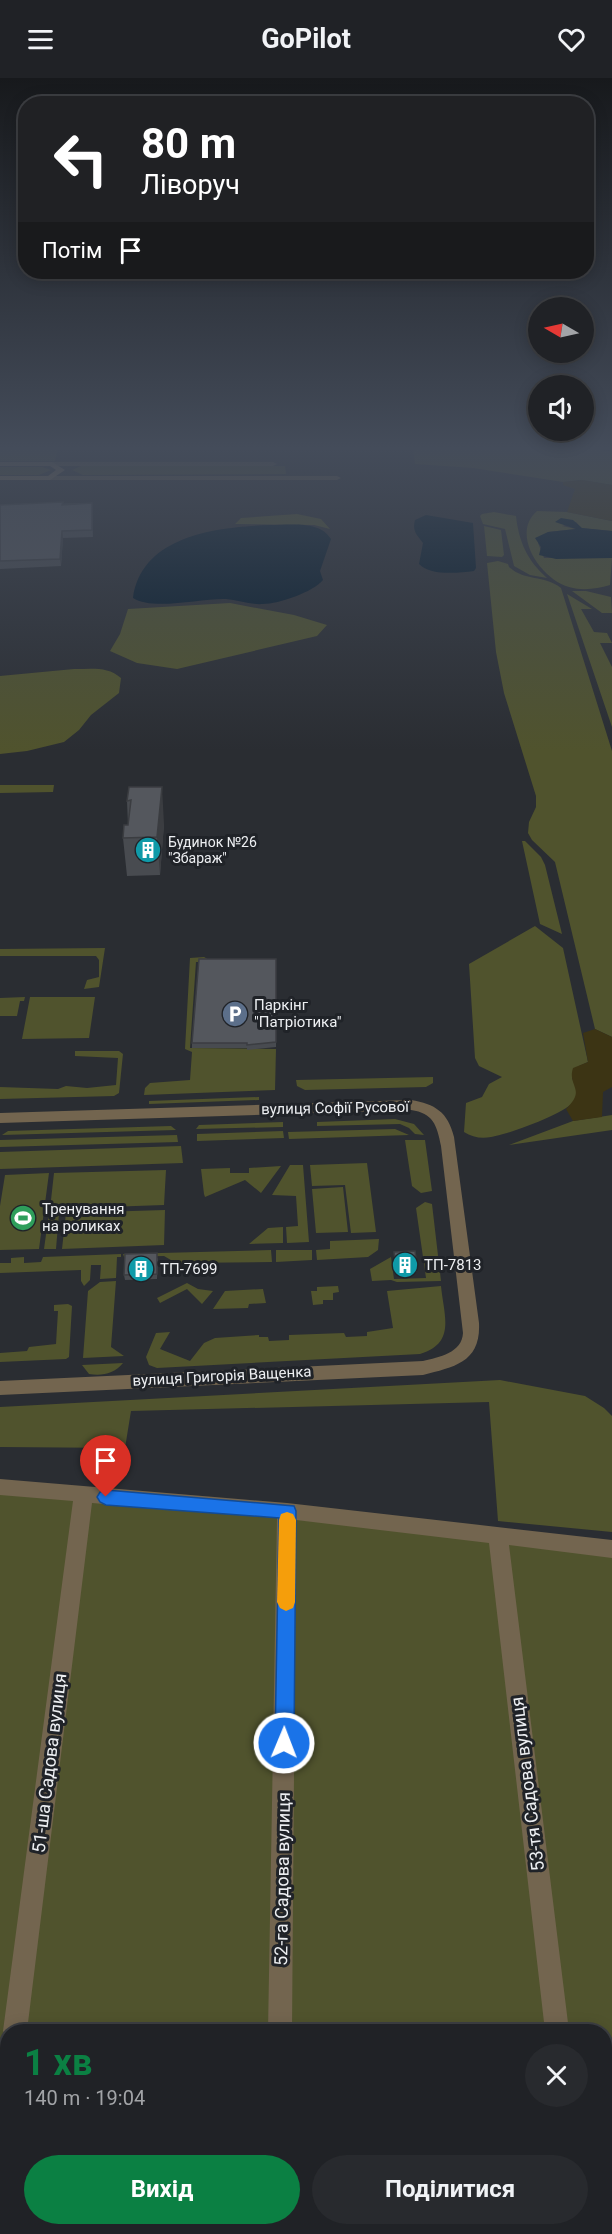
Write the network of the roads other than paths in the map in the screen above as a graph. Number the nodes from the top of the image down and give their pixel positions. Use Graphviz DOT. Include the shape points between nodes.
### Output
graph roads {
  1 [pos="0,1118"];
  2 [pos="444,1363"];
  3 [pos="0,1388"];
  4 [pos="0,1487"];
  5 [pos="83,1496"];
  6 [pos="287,1511"];
  7 [pos="498,1536"];
  8 [pos="612,1549"];
  9 [pos="16,2024"];
  10 [pos="280,2024"];
  11 [pos="556,2024"];
  1 -- 2 [label="street, вулиця Софії Русової" via="411,1105 433,1109 444,1125 471,1323 470,1343"];
  2 -- 3 [label="street, вулиця Григорія Ващенка" via="423,1368"];
  4 -- 5 [label="street"];
  5 -- 6 [label="street"];
  5 -- 9 [label="street, 51-ша Садова вулиця"];
  6 -- 7 [label="street"];
  6 -- 10 [label="street, 52-га Садова вулиця"];
  7 -- 8 [label="street"];
  7 -- 11 [label="street, 53-тя Садова вулиця"];
}
